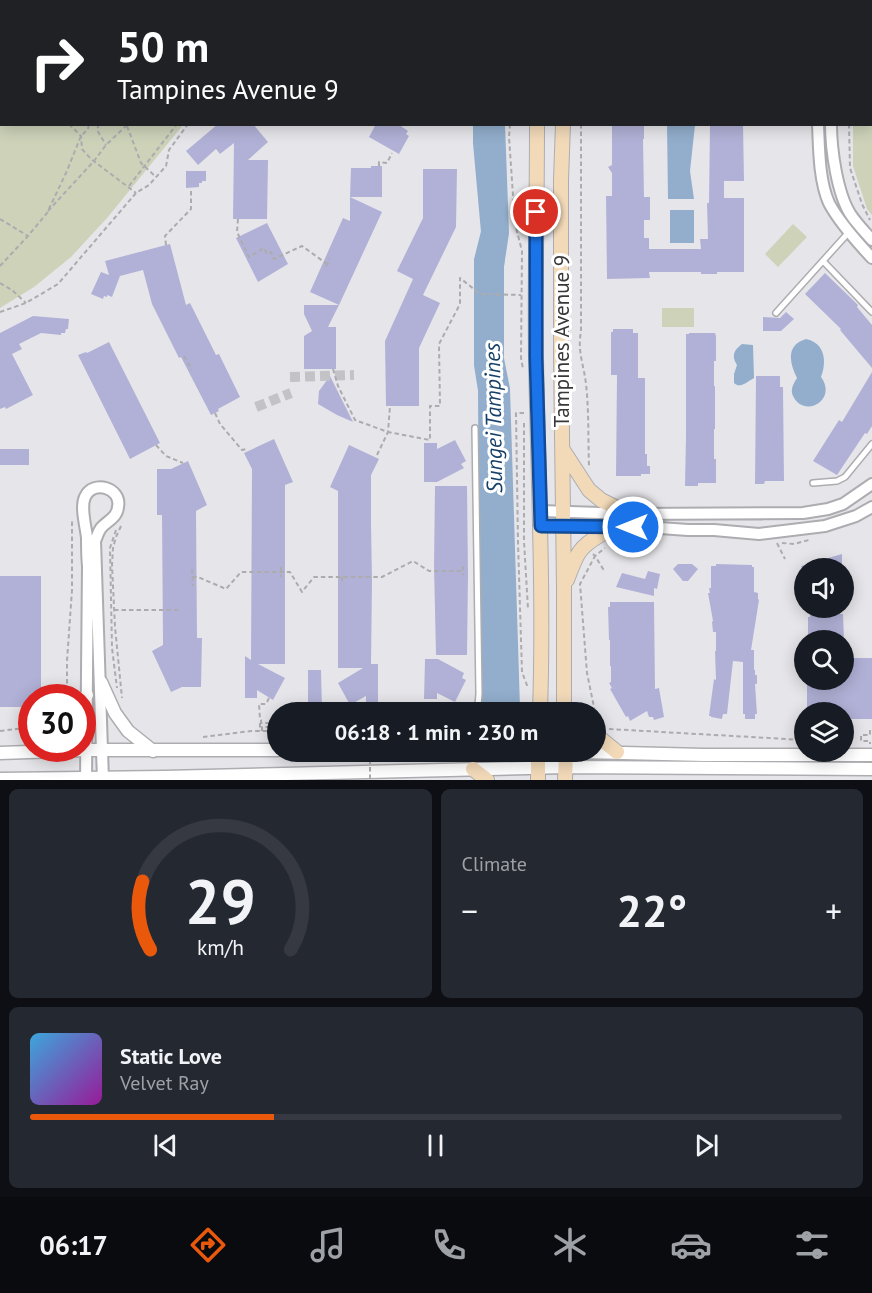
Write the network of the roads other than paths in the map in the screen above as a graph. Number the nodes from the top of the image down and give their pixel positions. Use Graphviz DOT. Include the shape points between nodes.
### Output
graph roads {
  1 [pos="537,126"];
  2 [pos="563,126"];
  3 [pos="818,126"];
  4 [pos="831,126"];
  5 [pos="849,232"];
  6 [pos="872,240"];
  7 [pos="872,258"];
  8 [pos="823,261"];
  9 [pos="872,312"];
  10 [pos="776,313"];
  11 [pos="475,428"];
  12 [pos="872,444"];
  13 [pos="562,448"];
  14 [pos="813,483"];
  15 [pos="872,484"];
  16 [pos="872,507"];
  17 [pos="540,511"];
  18 [pos="563,512"];
  19 [pos="628,514"];
  20 [pos="541,526"];
  21 [pos="563,527"];
  22 [pos="617,527"];
  23 [pos="564,587"];
  24 [pos="101,682"];
  25 [pos="85,684"];
  26 [pos="563,692"];
  27 [pos="478,702"];
  28 [pos="538,702"];
  29 [pos="564,702"];
  30 [pos="569,702"];
  31 [pos="606,744"];
  32 [pos="267,750"];
  33 [pos="871,750"];
  34 [pos="18,751"];
  35 [pos="96,751"];
  36 [pos="103,751"];
  37 [pos="153,751"];
  38 [pos="606,752"];
  39 [pos="616,752"];
  40 [pos="0,753"];
  41 [pos="86,762"];
  42 [pos="473,769"];
  43 [pos="872,769"];
  44 [pos="565,773"];
  45 [pos="538,774"];
  46 [pos="0,779"];
  47 [pos="33,779"];
  48 [pos="86,779"];
  49 [pos="103,779"];
  50 [pos="162,779"];
  51 [pos="486,780"];
  1 -- 17 [label="main road, Tampines Avenue 9"];
  2 -- 13 [label="main road, Tampines Avenue 9"];
  3 -- 5 [label="street" via="823,182 830,203"];
  4 -- 6 [label="street" via="841,192 850,213"];
  5 -- 7 [label="street"];
  5 -- 8 [label="lane"];
  8 -- 9 [label="lane"];
  8 -- 10 [label="lane"];
  11 -- 27 [label="lane"];
  12 -- 14 [label="lane" via="845,477"];
  13 -- 18 [label="main road, Tampines Avenue 9"];
  13 -- 19 [label="main road" via="590,490"];
  15 -- 19 [label="street" via="843,504 803,513"];
  16 -- 22 [label="street" via="825,526 759,534"];
  17 -- 18 [label="street"];
  17 -- 20 [label="main road, Tampines Avenue 9"];
  18 -- 19 [label="street"];
  18 -- 21 [label="main road"];
  20 -- 21 [label="street"];
  20 -- 28 [label="main road, Tampines Avenue 9"];
  21 -- 22 [label="street"];
  21 -- 23 [label="main road"];
  22 -- 23 [label="main road" via="585,546"];
  23 -- 26 [label="main road"];
  24 -- 25 [label="street" via="95,541 99,530 115,516 119,504 106,484 90,490 83,502 88,566"];
  24 -- 36 [label="street"];
  24 -- 37 [label="street" via="128,731"];
  26 -- 29 [label="main road"];
  26 -- 30 [label="main road"];
  31 -- 39 [label="main road"];
  32 -- 37 [label="street"];
  33 -- 39 [label="street" via="704,755"];
  34 -- 40 [label="street"];
  35 -- 36 [label="street"];
  36 -- 37 [label="street"];
  36 -- 49 [label="street"];
  38 -- 39 [label="street"];
  41 -- 48 [label="street"];
  42 -- 45 [label="street"];
  42 -- 50 [label="street"];
  42 -- 51 [label="main road"];
  43 -- 44 [label="street"];
  44 -- 45 [label="street"];
  46 -- 47 [label="street"];
  47 -- 48 [label="street"];
  48 -- 49 [label="street"];
  49 -- 50 [label="street"];
}
